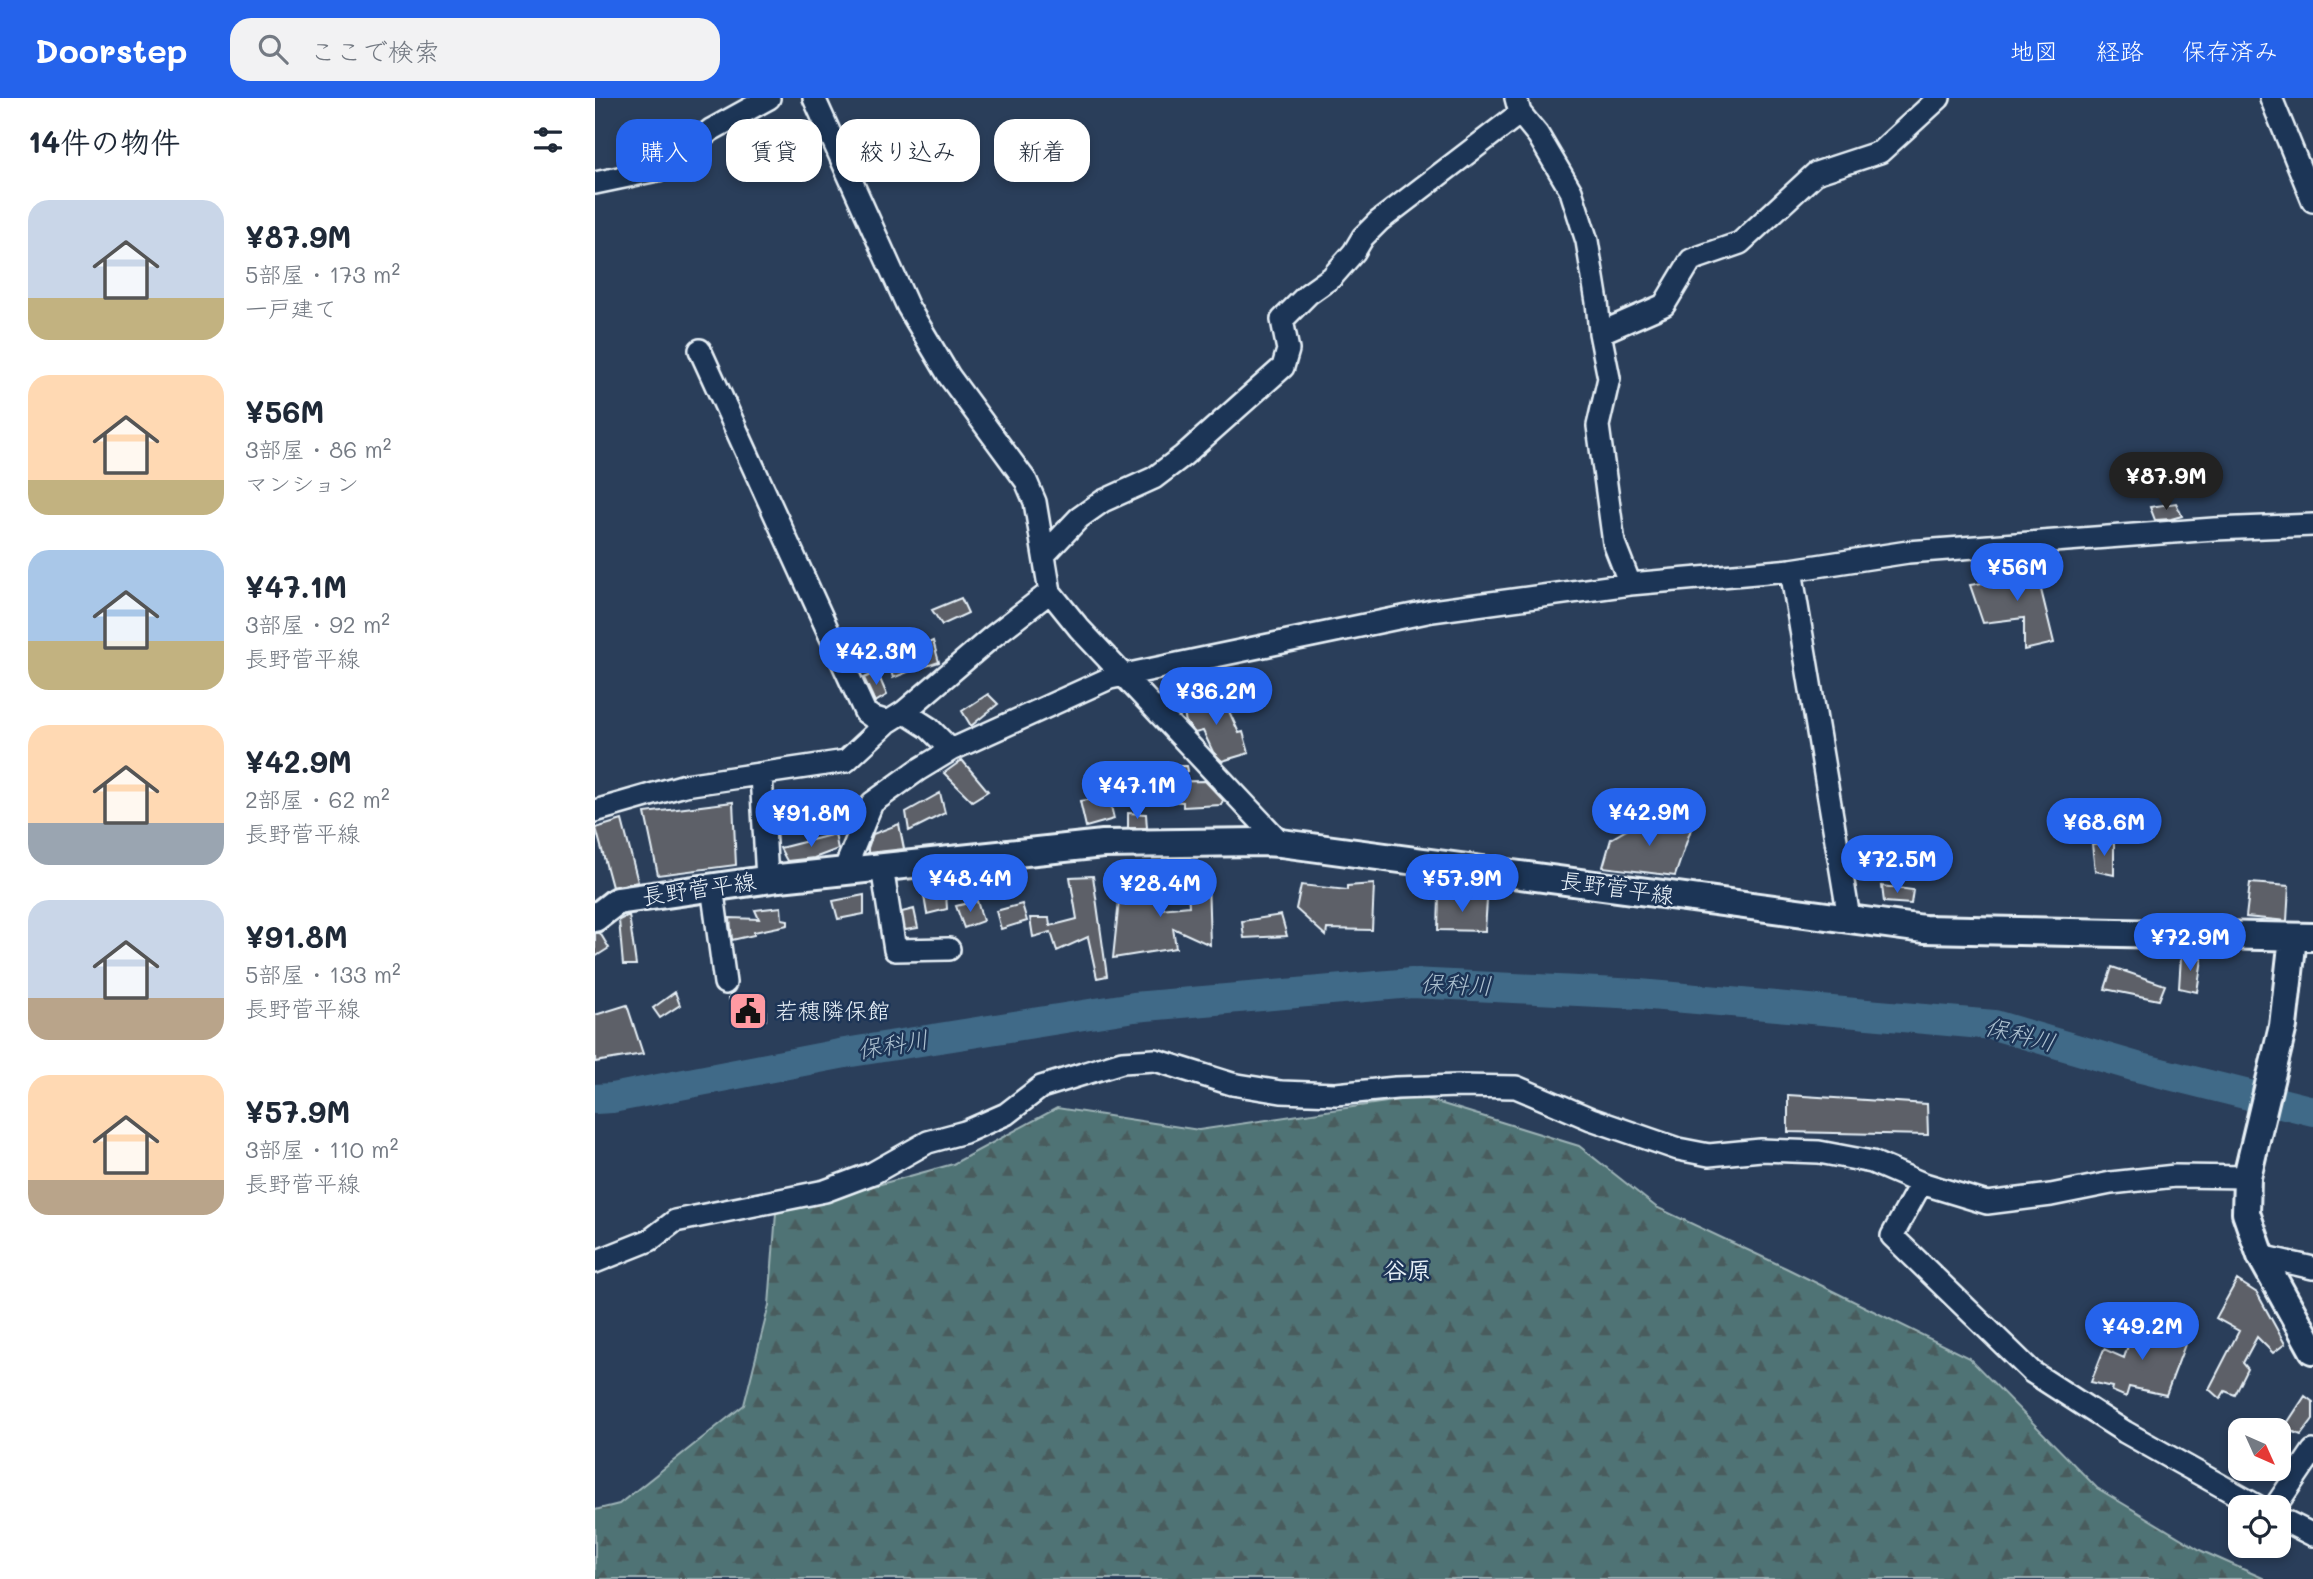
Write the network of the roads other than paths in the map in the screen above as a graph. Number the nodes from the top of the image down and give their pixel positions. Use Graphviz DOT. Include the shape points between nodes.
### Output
graph roads {
  1 [pos="769,98"];
  2 [pos="814,98"];
  3 [pos="1939,98"];
  4 [pos="2271,98"];
  5 [pos="1518,105"];
  6 [pos="595,183"];
  7 [pos="2313,201"];
  8 [pos="1600,333"];
  9 [pos="700,350"];
  10 [pos="2313,525"];
  11 [pos="1044,555"];
  12 [pos="1791,570"];
  13 [pos="1630,584"];
  14 [pos="1050,592"];
  15 [pos="1124,675"];
  16 [pos="896,717"];
  17 [pos="951,750"];
  18 [pos="761,775"];
  19 [pos="595,811"];
  20 [pos="1282,843"];
  21 [pos="882,867"];
  22 [pos="844,871"];
  23 [pos="767,879"];
  24 [pos="712,886"];
  25 [pos="606,899"];
  26 [pos="595,918"];
  27 [pos="1849,918"];
  28 [pos="2303,937"];
  29 [pos="949,949"];
  30 [pos="725,983"];
  31 [pos="2247,1177"];
  32 [pos="1921,1183"];
  33 [pos="2261,1256"];
  34 [pos="595,1262"];
  35 [pos="2313,1268"];
  36 [pos="2313,1350"];
  37 [pos="2313,1451"];
  38 [pos="2238,1495"];
  39 [pos="2284,1495"];
  40 [pos="2291,1524"];
  41 [pos="2313,1535"];
  1 -- 6 [label="street" via="711,130 662,169"];
  2 -- 11 [label="street" via="908,307 949,376 1026,481 1035,502"];
  3 -- 8 [label="street" via="1880,152 1816,173 1740,243 1691,260 1664,305"];
  4 -- 7 [label="street"];
  5 -- 8 [label="street" via="1571,191 1587,242"];
  5 -- 11 [label="street" via="1379,221 1332,277 1282,320 1289,350 1283,367 1183,456 1154,478 1095,506"];
  8 -- 13 [label="street" via="1609,378 1598,426 1614,543"];
  9 -- 16 [label="street" via="865,712 872,717"];
  10 -- 12 [label="street" via="1920,551"];
  11 -- 14 [label="street"];
  12 -- 13 [label="street"];
  12 -- 27 [label="street"];
  13 -- 15 [label="street" via="1432,611"];
  14 -- 15 [label="street"];
  14 -- 16 [label="street"];
  15 -- 17 [label="street"];
  15 -- 20 [label="street"];
  16 -- 17 [label="street" via="929,728"];
  16 -- 18 [label="street" via="846,761"];
  17 -- 22 [label="street" via="872,803"];
  18 -- 19 [label="street" via="685,786"];
  18 -- 23 [label="street"];
  20 -- 21 [label="main road, 長野菅平線" via="1103,844"];
  20 -- 27 [label="main road, 長野菅平線"];
  21 -- 22 [label="main road, 長野菅平線"];
  21 -- 29 [label="street" via="895,950"];
  22 -- 23 [label="main road, 長野菅平線"];
  23 -- 24 [label="main road, 長野菅平線"];
  24 -- 25 [label="main road, 長野菅平線"];
  24 -- 30 [label="street"];
  25 -- 26 [label="main road, 長野菅平線"];
  27 -- 28 [label="main road, 長野菅平線" via="1924,929"];
  28 -- 31 [label="main road"];
  31 -- 32 [label="street" via="2143,1179 1987,1203"];
  31 -- 33 [label="main road" via="2246,1213"];
  32 -- 34 [label="street" via="1872,1162 1819,1152 1762,1150 1709,1155 1678,1149 1516,1087 1281,1092 1232,1084 1155,1060 1122,1062 1041,1087 1006,1114 928,1142 873,1174 825,1191 675,1221 650,1240"];
  32 -- 38 [label="street" via="1892,1236 2032,1372 2125,1432"];
  33 -- 35 [label="street"];
  33 -- 36 [label="main road"];
  37 -- 39 [label="street"];
  40 -- 41 [label="street"];
}
